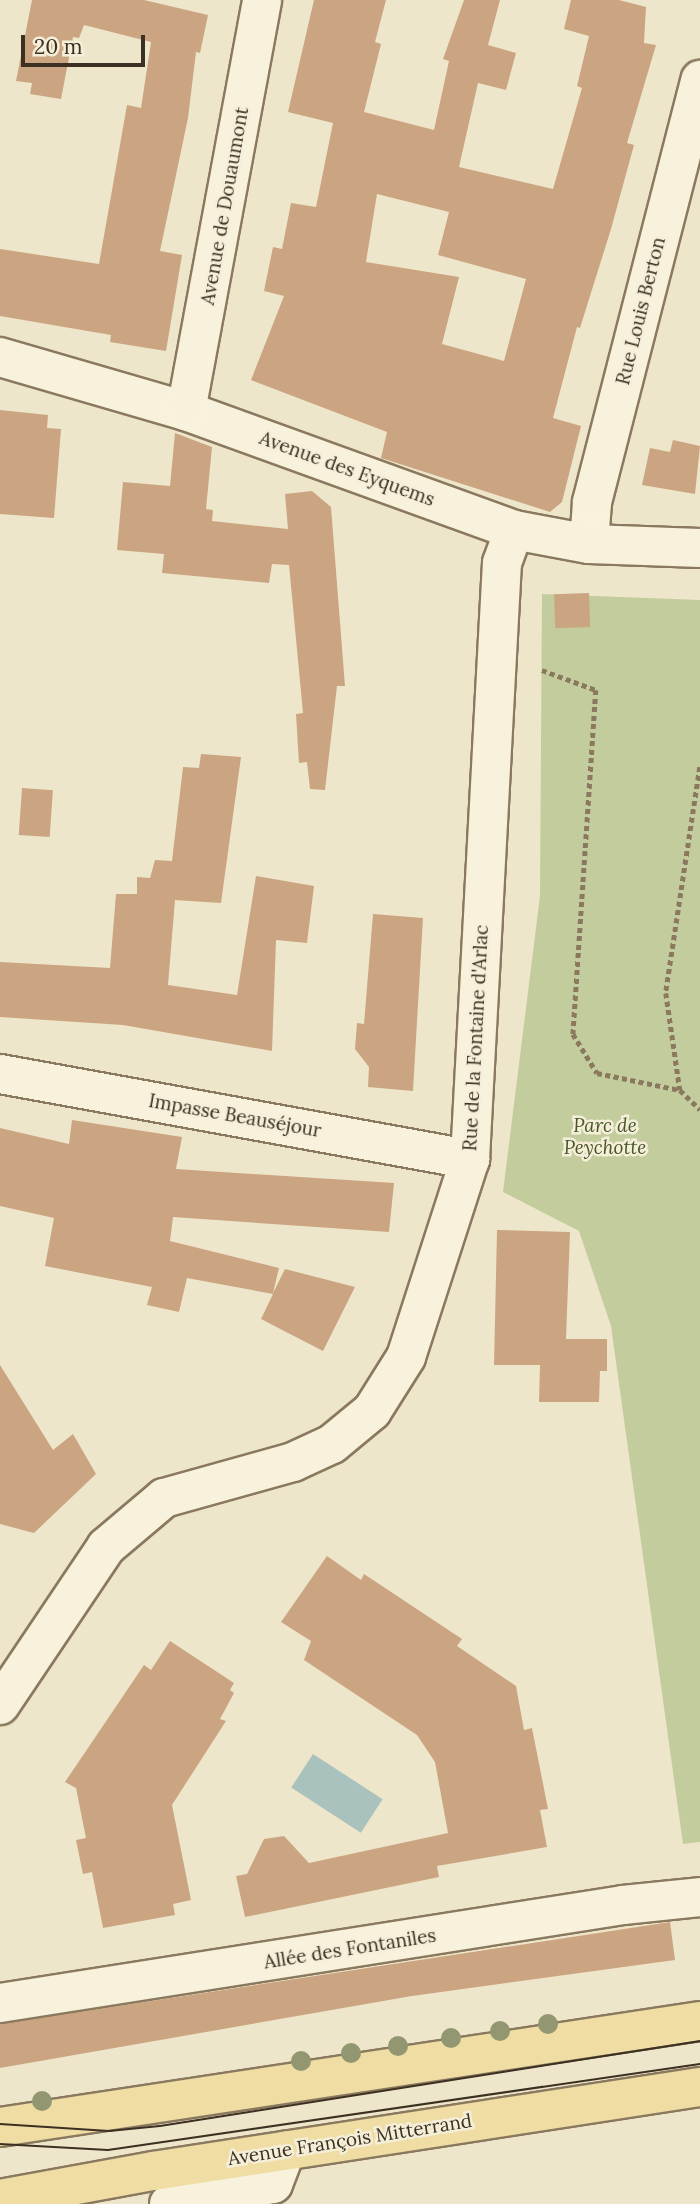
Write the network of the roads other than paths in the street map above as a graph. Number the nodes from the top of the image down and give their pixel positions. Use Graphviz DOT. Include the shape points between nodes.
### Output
graph roads {
  1 [pos="262,0"];
  2 [pos="700,80"];
  3 [pos="0,357"];
  4 [pos="186,411"];
  5 [pos="514,530"];
  6 [pos="589,544"];
  7 [pos="700,548"];
  8 [pos="0,1074"];
  9 [pos="470,1158"];
  10 [pos="0,1705"];
  11 [pos="700,1897"];
  12 [pos="0,2003"];
  13 [pos="700,2021"];
  14 [pos="700,2087"];
  15 [pos="0,2127"];
  16 [pos="286,2150"];
  17 [pos="0,2199"];
  18 [pos="169,2204"];
  1 -- 4 [label="street, Avenue de Douaumont"];
  2 -- 6 [label="street, Rue Louis Berton" via="592,502"];
  3 -- 4 [label="street, Avenue des Eyquems"];
  4 -- 5 [label="street, Avenue des Eyquems"];
  5 -- 6 [label="street, Avenue des Eyquems"];
  5 -- 9 [label="street, Rue de la Fontaine d'Arlac" via="502,563"];
  6 -- 7 [label="street, Avenue des Eyquems"];
  8 -- 9 [label="street, Impasse Beauséjour"];
  9 -- 10 [label="street, Rue de la Fontaine d'Arlac" via="406,1357 372,1411 332,1444 293,1462 164,1498 106,1547"];
  11 -- 12 [label="street, Allée des Fontaniles"];
  13 -- 15 [label="main road"];
  14 -- 16 [label="main road, Avenue François Mitterrand"];
  16 -- 17 [label="main road, Avenue François Mitterrand"];
  16 -- 18 [label="street" via="273,2184"];
}
